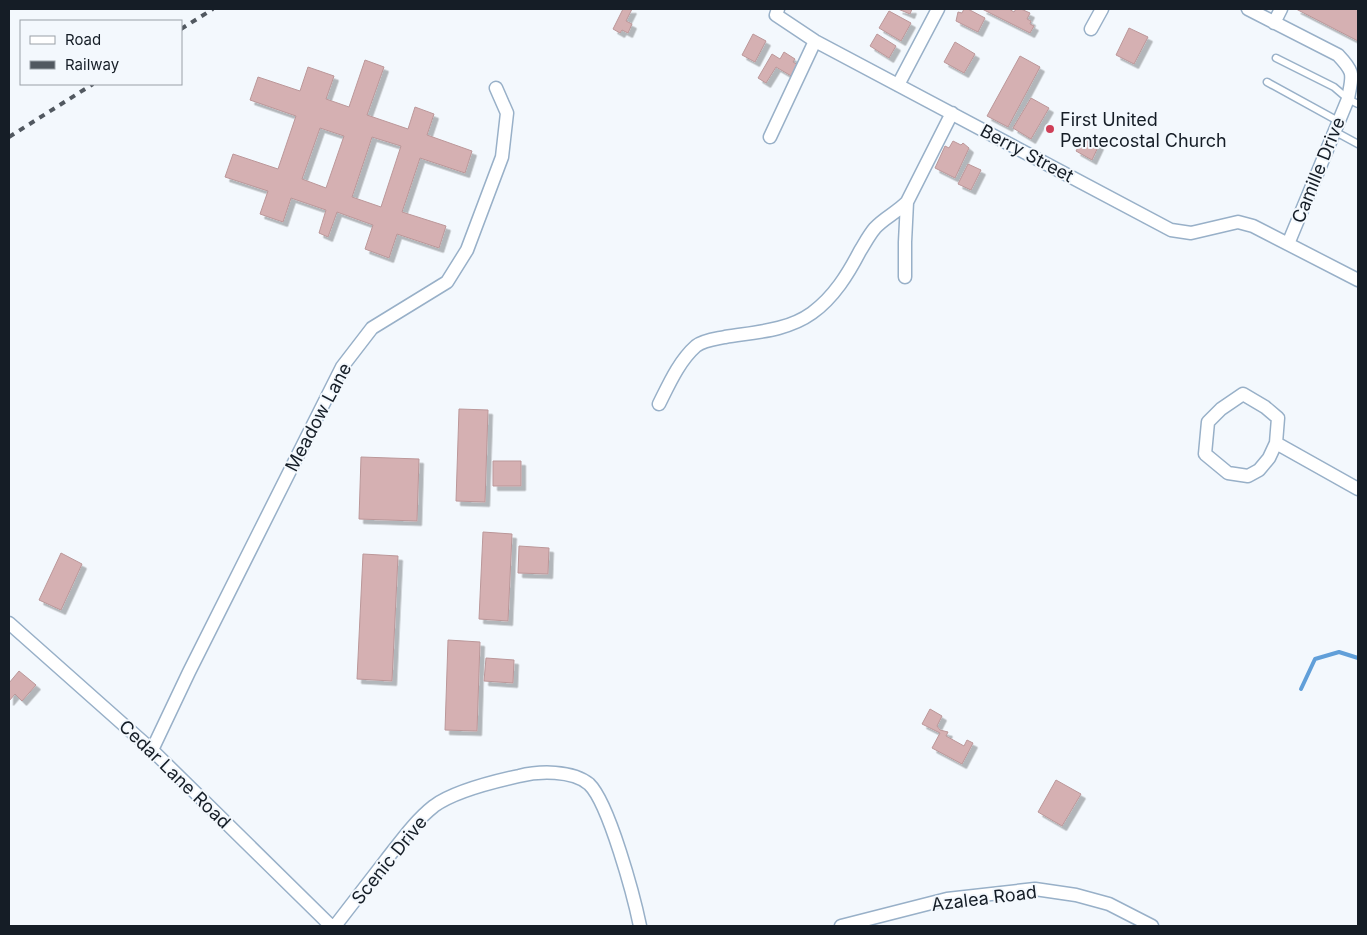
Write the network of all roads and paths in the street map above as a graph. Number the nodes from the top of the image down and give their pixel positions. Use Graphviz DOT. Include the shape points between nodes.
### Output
graph roads {
  1 [pos="938,9"];
  2 [pos="1102,9"];
  3 [pos="1249,9"];
  4 [pos="1281,9"];
  5 [pos="777,12"];
  6 [pos="1274,23"];
  7 [pos="1090,30"];
  8 [pos="814,41"];
  9 [pos="1276,58"];
  10 [pos="1267,82"];
  11 [pos="898,85"];
  12 [pos="496,88"];
  13 [pos="1353,102"];
  14 [pos="952,113"];
  15 [pos="1336,126"];
  16 [pos="770,137"];
  17 [pos="1358,144"];
  18 [pos="907,202"];
  19 [pos="1288,244"];
  20 [pos="905,277"];
  21 [pos="1358,280"];
  22 [pos="660,404"];
  23 [pos="1276,443"];
  24 [pos="1358,489"];
  25 [pos="11,628"];
  26 [pos="152,750"];
  27 [pos="331,926"];
  28 [pos="335,926"];
  29 [pos="640,926"];
  30 [pos="841,926"];
  31 [pos="1152,926"];
  1 -- 11 [label="street"];
  2 -- 7 [label="street"];
  3 -- 6 [label="street"];
  4 -- 6 [label="street"];
  5 -- 8 [label="street, Berry Street"];
  6 -- 13 [label="street, Camille Drive" via="1338,55 1350,67"];
  8 -- 11 [label="street, Berry Street"];
  8 -- 16 [label="street"];
  9 -- 13 [label="lane" via="1334,87"];
  10 -- 15 [label="lane"];
  11 -- 14 [label="street, Berry Street"];
  12 -- 26 [label="street, Meadow Lane" via="507,113 502,157 467,250 447,282 372,328 342,366"];
  13 -- 15 [label="street, Camille Drive"];
  14 -- 18 [label="street"];
  14 -- 19 [label="street, Berry Street" via="1171,230 1191,233 1238,222"];
  15 -- 17 [label="lane"];
  15 -- 19 [label="street, Camille Drive"];
  18 -- 20 [label="street"];
  18 -- 22 [label="street" via="876,226 827,301 796,323 698,345 677,371"];
  19 -- 21 [label="street, Berry Street"];
  23 -- 23 [label="street" via="1278,418 1243,394 1208,422 1205,454 1228,473 1248,476 1259,470"];
  23 -- 24 [label="street"];
  25 -- 26 [label="street, Cedar Lane Road"];
  26 -- 27 [label="street, Cedar Lane Road"];
  28 -- 29 [label="street, Scenic Drive" via="409,830 435,806 463,792 536,772 573,776 589,785 605,809"];
  30 -- 31 [label="street, Azalea Road" via="947,899 1035,889 1109,904"];
}
